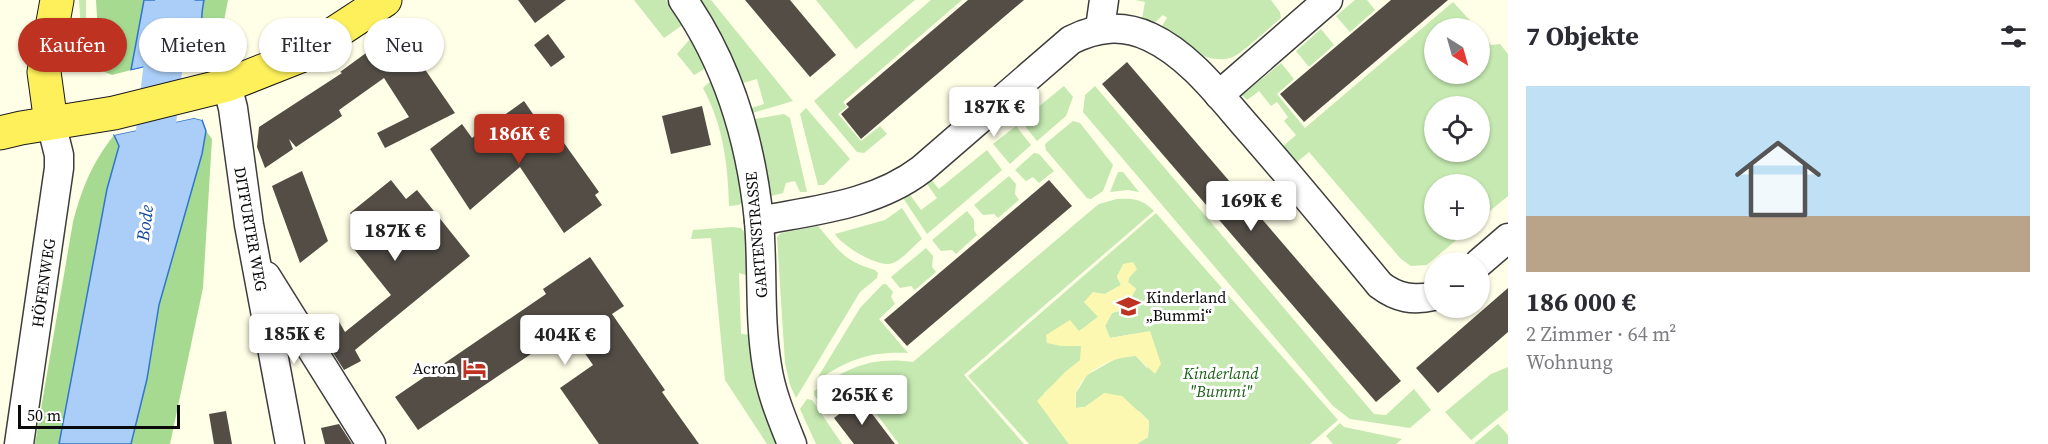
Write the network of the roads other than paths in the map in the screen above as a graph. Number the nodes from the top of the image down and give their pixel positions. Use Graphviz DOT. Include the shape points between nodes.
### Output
graph roads {
  1 [pos="57,0"];
  2 [pos="385,0"];
  3 [pos="683,0"];
  4 [pos="1104,0"];
  5 [pos="1328,0"];
  6 [pos="1297,10"];
  7 [pos="1100,28"];
  8 [pos="217,88"];
  9 [pos="1219,94"];
  10 [pos="51,123"];
  11 [pos="0,134"];
  12 [pos="759,221"];
  13 [pos="1508,238"];
  14 [pos="1490,254"];
  15 [pos="256,261"];
  16 [pos="1424,298"];
  17 [pos="19,444"];
  18 [pos="290,444"];
  19 [pos="371,444"];
  20 [pos="792,444"];
  1 -- 10 [label="main road" via="44,72"];
  2 -- 8 [label="main road" via="298,57"];
  3 -- 12 [label="street, GARTENSTRASSE" via="713,47 729,83 745,138"];
  4 -- 7 [label="street"];
  5 -- 6 [label="street"];
  6 -- 9 [label="street"];
  7 -- 9 [label="street" via="1126,29 1149,36 1184,60"];
  7 -- 12 [label="street" via="1071,40 906,180 858,201"];
  8 -- 10 [label="main road" via="114,113"];
  8 -- 15 [label="street, DITFURTER WEG" via="233,108"];
  9 -- 16 [label="street" via="1380,285 1396,296"];
  10 -- 11 [label="main road"];
  10 -- 17 [label="street, HÖFENWEG" via="59,168"];
  12 -- 20 [label="street, GARTENSTRASSE" via="767,368"];
  13 -- 14 [label="street"];
  15 -- 18 [label="street, DITFURTER WEG"];
  15 -- 19 [label="street"];
}
